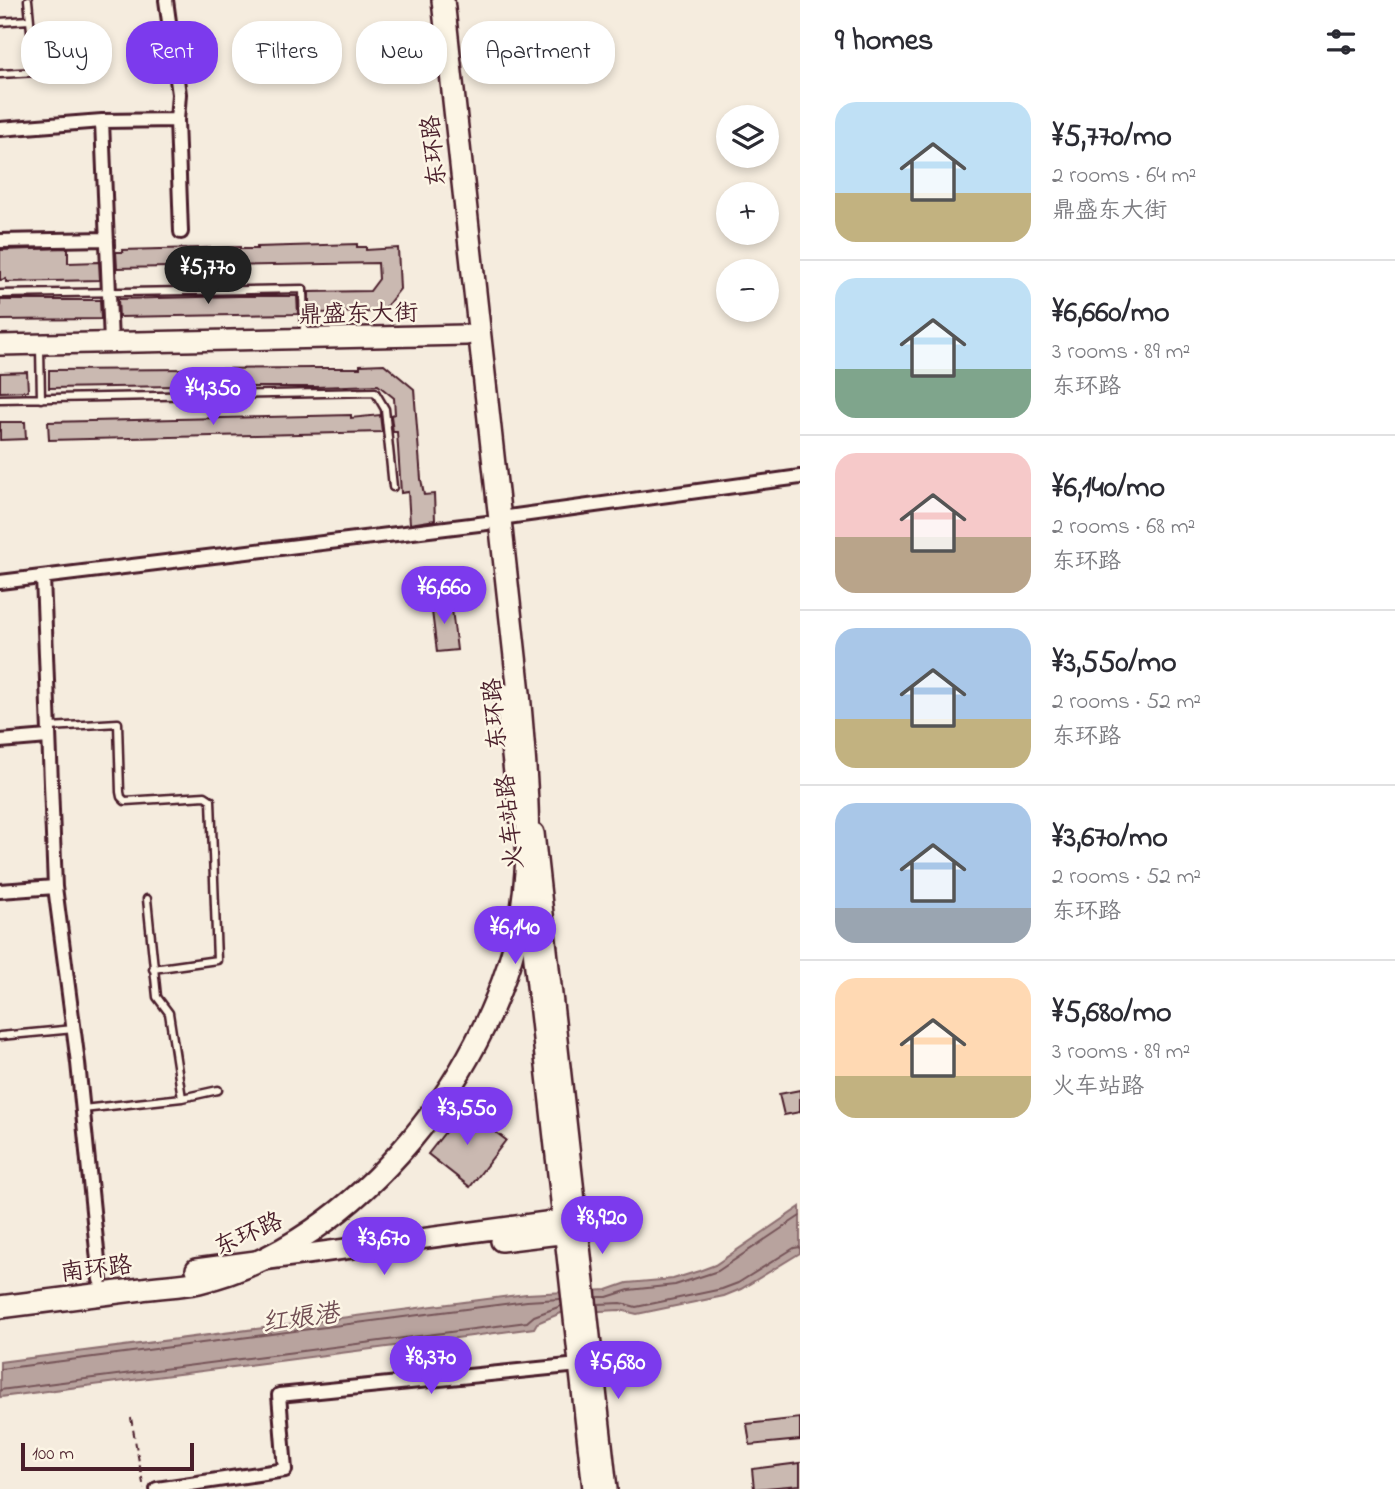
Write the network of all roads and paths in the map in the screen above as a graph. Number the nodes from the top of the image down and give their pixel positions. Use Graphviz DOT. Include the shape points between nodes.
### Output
graph roads {
  1 [pos="29,0"];
  2 [pos="166,0"];
  3 [pos="428,0"];
  4 [pos="443,0"];
  5 [pos="29,20"];
  6 [pos="0,22"];
  7 [pos="21,73"];
  8 [pos="0,74"];
  9 [pos="177,120"];
  10 [pos="102,121"];
  11 [pos="0,128"];
  12 [pos="181,232"];
  13 [pos="107,239"];
  14 [pos="0,241"];
  15 [pos="109,292"];
  16 [pos="0,294"];
  17 [pos="466,335"];
  18 [pos="304,338"];
  19 [pos="111,343"];
  20 [pos="0,345"];
  21 [pos="40,345"];
  22 [pos="41,399"];
  23 [pos="0,400"];
  24 [pos="800,477"];
  25 [pos="393,486"];
  26 [pos="493,521"];
  27 [pos="43,577"];
  28 [pos="0,582"];
  29 [pos="512,693"];
  30 [pos="48,732"];
  31 [pos="0,741"];
  32 [pos="526,880"];
  33 [pos="55,887"];
  34 [pos="0,891"];
  35 [pos="147,899"];
  36 [pos="153,969"];
  37 [pos="74,1029"];
  38 [pos="0,1036"];
  39 [pos="218,1090"];
  40 [pos="182,1098"];
  41 [pos="83,1109"];
  42 [pos="571,1225"];
  43 [pos="256,1261"];
  44 [pos="197,1275"];
  45 [pos="100,1280"];
  46 [pos="0,1293"];
  47 [pos="0,1307"];
  48 [pos="581,1318"];
  49 [pos="579,1365"];
  50 [pos="131,1418"];
  51 [pos="144,1489"];
  52 [pos="157,1489"];
  53 [pos="593,1489"];
  54 [pos="607,1489"];
  1 -- 5 [label="lane"];
  2 -- 9 [label="street" via="179,94"];
  3 -- 17 [label="main road, 东环路"];
  4 -- 26 [label="main road, 东环路"];
  5 -- 6 [label="lane"];
  7 -- 8 [label="lane"];
  9 -- 10 [label="street"];
  9 -- 12 [label="street"];
  10 -- 11 [label="street"];
  10 -- 13 [label="street"];
  13 -- 14 [label="street"];
  13 -- 15 [label="street"];
  15 -- 16 [label="lane"];
  15 -- 18 [label="lane" via="303,289"];
  15 -- 19 [label="street"];
  17 -- 18 [label="main road, 鼎盛东大街"];
  17 -- 26 [label="main road, 东环路"];
  18 -- 19 [label="main road, 鼎盛东大街"];
  19 -- 21 [label="main road, 鼎盛东大街"];
  20 -- 21 [label="main road, 鼎盛东大街"];
  21 -- 22 [label="lane"];
  22 -- 23 [label="lane"];
  22 -- 25 [label="lane" via="375,392 385,409"];
  24 -- 26 [label="street"];
  26 -- 27 [label="street"];
  26 -- 29 [label="main road, 东环路"];
  27 -- 28 [label="street"];
  27 -- 30 [label="street"];
  29 -- 32 [label="main road, 东环路" via="527,816"];
  29 -- 42 [label="main road, 火车站路"];
  29 -- 44 [label="main road, 东环路" via="508,908 495,962 449,1064 393,1139 329,1200 279,1235"];
  30 -- 31 [label="street"];
  30 -- 33 [label="street"];
  30 -- 36 [label="lane" via="118,723 120,792 125,801 205,796 211,800 217,960"];
  32 -- 42 [label="main road, 火车站路"];
  32 -- 43 [label="main road, 东环路" via="509,966 461,1071 440,1103 403,1149 337,1211 298,1240"];
  33 -- 34 [label="street"];
  33 -- 37 [label="street"];
  35 -- 36 [label="lane"];
  36 -- 40 [label="lane" via="157,997 169,1013"];
  37 -- 38 [label="lane"];
  37 -- 41 [label="street"];
  39 -- 40 [label="lane"];
  40 -- 41 [label="lane"];
  41 -- 45 [label="street"];
  42 -- 43 [label="main road"];
  42 -- 44 [label="main road"];
  42 -- 48 [label="main road, 火车站路"];
  43 -- 44 [label="main road, 东环路"];
  44 -- 45 [label="main road, 南环路"];
  44 -- 47 [label="main road, 南环路"];
  45 -- 46 [label="main road, 南环路"];
  48 -- 49 [label="main road, 火车站路"];
  48 -- 54 [label="main road, 火车站路"];
  49 -- 52 [label="street" via="279,1395 285,1470"];
  49 -- 53 [label="main road, 火车站路"];
  50 -- 51 [label="path"];
}
